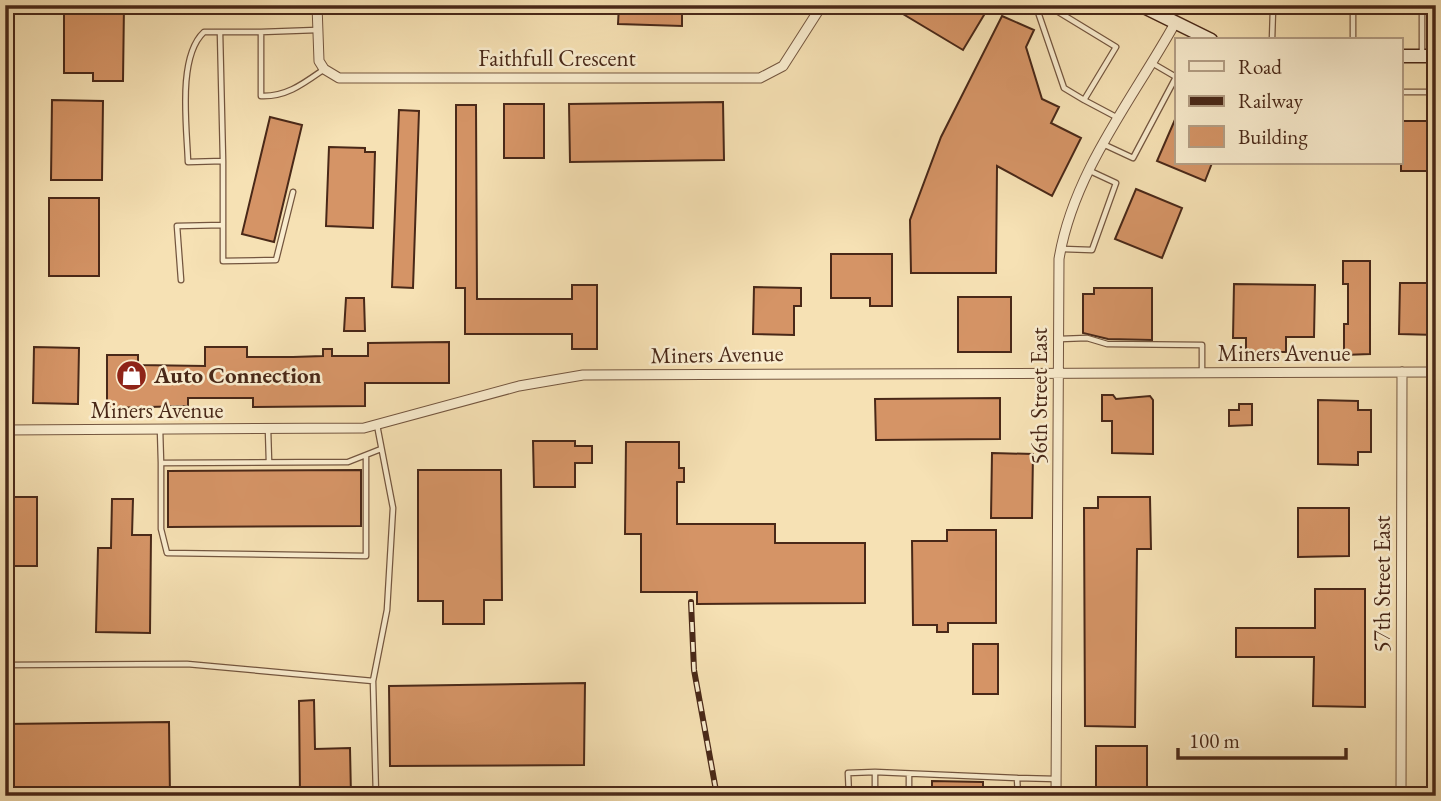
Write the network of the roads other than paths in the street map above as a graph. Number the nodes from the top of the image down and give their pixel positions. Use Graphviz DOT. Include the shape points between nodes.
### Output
graph roads {
  1 [pos="317,5"];
  2 [pos="822,5"];
  3 [pos="1042,5"];
  4 [pos="1048,5"];
  5 [pos="1140,5"];
  6 [pos="1238,5"];
  7 [pos="1273,9"];
  8 [pos="1353,9"];
  9 [pos="1422,9"];
  10 [pos="1436,9"];
  11 [pos="1162,11"];
  12 [pos="1174,24"];
  13 [pos="317,30"];
  14 [pos="220,32"];
  15 [pos="261,32"];
  16 [pos="1206,38"];
  17 [pos="1272,38"];
  18 [pos="1353,38"];
  19 [pos="1402,56"];
  20 [pos="1429,56"];
  21 [pos="1152,64"];
  22 [pos="324,69"];
  23 [pos="1175,76"];
  24 [pos="1175,79"];
  25 [pos="1402,92"];
  26 [pos="1436,92"];
  27 [pos="1084,100"];
  28 [pos="1119,119"];
  29 [pos="1105,145"];
  30 [pos="223,161"];
  31 [pos="1088,170"];
  32 [pos="293,192"];
  33 [pos="223,225"];
  34 [pos="1060,249"];
  35 [pos="181,280"];
  36 [pos="1059,339"];
  37 [pos="1402,372"];
  38 [pos="1436,372"];
  39 [pos="1059,373"];
  40 [pos="1202,373"];
  41 [pos="377,425"];
  42 [pos="160,429"];
  43 [pos="268,429"];
  44 [pos="5,430"];
  45 [pos="381,449"];
  46 [pos="366,455"];
  47 [pos="268,462"];
  48 [pos="161,463"];
  49 [pos="5,665"];
  50 [pos="373,681"];
  51 [pos="875,772"];
  52 [pos="909,774"];
  53 [pos="1017,778"];
  54 [pos="1056,779"];
  55 [pos="376,796"];
  56 [pos="849,796"];
  57 [pos="875,796"];
  58 [pos="909,796"];
  59 [pos="1018,796"];
  60 [pos="1056,796"];
  61 [pos="1401,796"];
  1 -- 13 [label="street"];
  2 -- 22 [label="street, Faithfull Crescent" via="783,66 760,78 338,78"];
  3 -- 27 [label="lane" via="1038,12 1064,88"];
  4 -- 27 [label="lane" via="1116,47"];
  5 -- 11 [label="street"];
  6 -- 7 [label="lane"];
  7 -- 8 [label="lane"];
  7 -- 17 [label="lane"];
  8 -- 9 [label="lane"];
  8 -- 18 [label="lane"];
  9 -- 10 [label="lane"];
  9 -- 20 [label="lane"];
  11 -- 12 [label="street"];
  12 -- 16 [label="street"];
  12 -- 21 [label="street, 56th Street East"];
  13 -- 15 [label="lane"];
  13 -- 22 [label="street" via="317,52"];
  14 -- 15 [label="lane"];
  14 -- 30 [label="lane"];
  14 -- 30 [label="lane" via="204,32 191,52 186,87 188,162"];
  15 -- 22 [label="lane" via="261,96 275,97 295,89"];
  19 -- 20 [label="street"];
  21 -- 23 [label="lane"];
  21 -- 28 [label="street, 56th Street East"];
  24 -- 29 [label="lane" via="1133,158"];
  25 -- 26 [label="lane"];
  27 -- 28 [label="lane"];
  28 -- 29 [label="street, 56th Street East"];
  29 -- 31 [label="street, 56th Street East"];
  30 -- 33 [label="lane"];
  31 -- 34 [label="street, 56th Street East" via="1072,204"];
  31 -- 34 [label="lane" via="1116,183 1092,250"];
  32 -- 33 [label="lane" via="276,260 223,261"];
  33 -- 35 [label="lane" via="177,226"];
  34 -- 36 [label="street, 56th Street East"];
  36 -- 39 [label="street, 56th Street East"];
  36 -- 40 [label="lane" via="1202,345"];
  37 -- 38 [label="street, Miners Avenue"];
  37 -- 40 [label="street, Miners Avenue"];
  37 -- 61 [label="street, 57th Street East"];
  39 -- 40 [label="street, Miners Avenue"];
  39 -- 41 [label="street, Miners Avenue" via="583,375 519,386"];
  39 -- 54 [label="street, 56th Street East"];
  41 -- 43 [label="street, Miners Avenue"];
  41 -- 45 [label="lane"];
  42 -- 43 [label="street, Miners Avenue"];
  42 -- 44 [label="street, Miners Avenue"];
  42 -- 48 [label="lane"];
  43 -- 47 [label="lane"];
  45 -- 46 [label="lane"];
  45 -- 50 [label="lane" via="393,508 387,610"];
  46 -- 47 [label="lane" via="348,462"];
  46 -- 48 [label="lane" via="366,556 167,553 161,529"];
  47 -- 48 [label="lane"];
  49 -- 50 [label="lane" via="187,664"];
  50 -- 55 [label="lane"];
  51 -- 52 [label="lane"];
  51 -- 56 [label="lane" via="848,774"];
  51 -- 57 [label="lane"];
  52 -- 53 [label="lane"];
  52 -- 58 [label="lane"];
  53 -- 54 [label="lane"];
  53 -- 59 [label="lane"];
  54 -- 60 [label="street, 56th Street East"];
}
